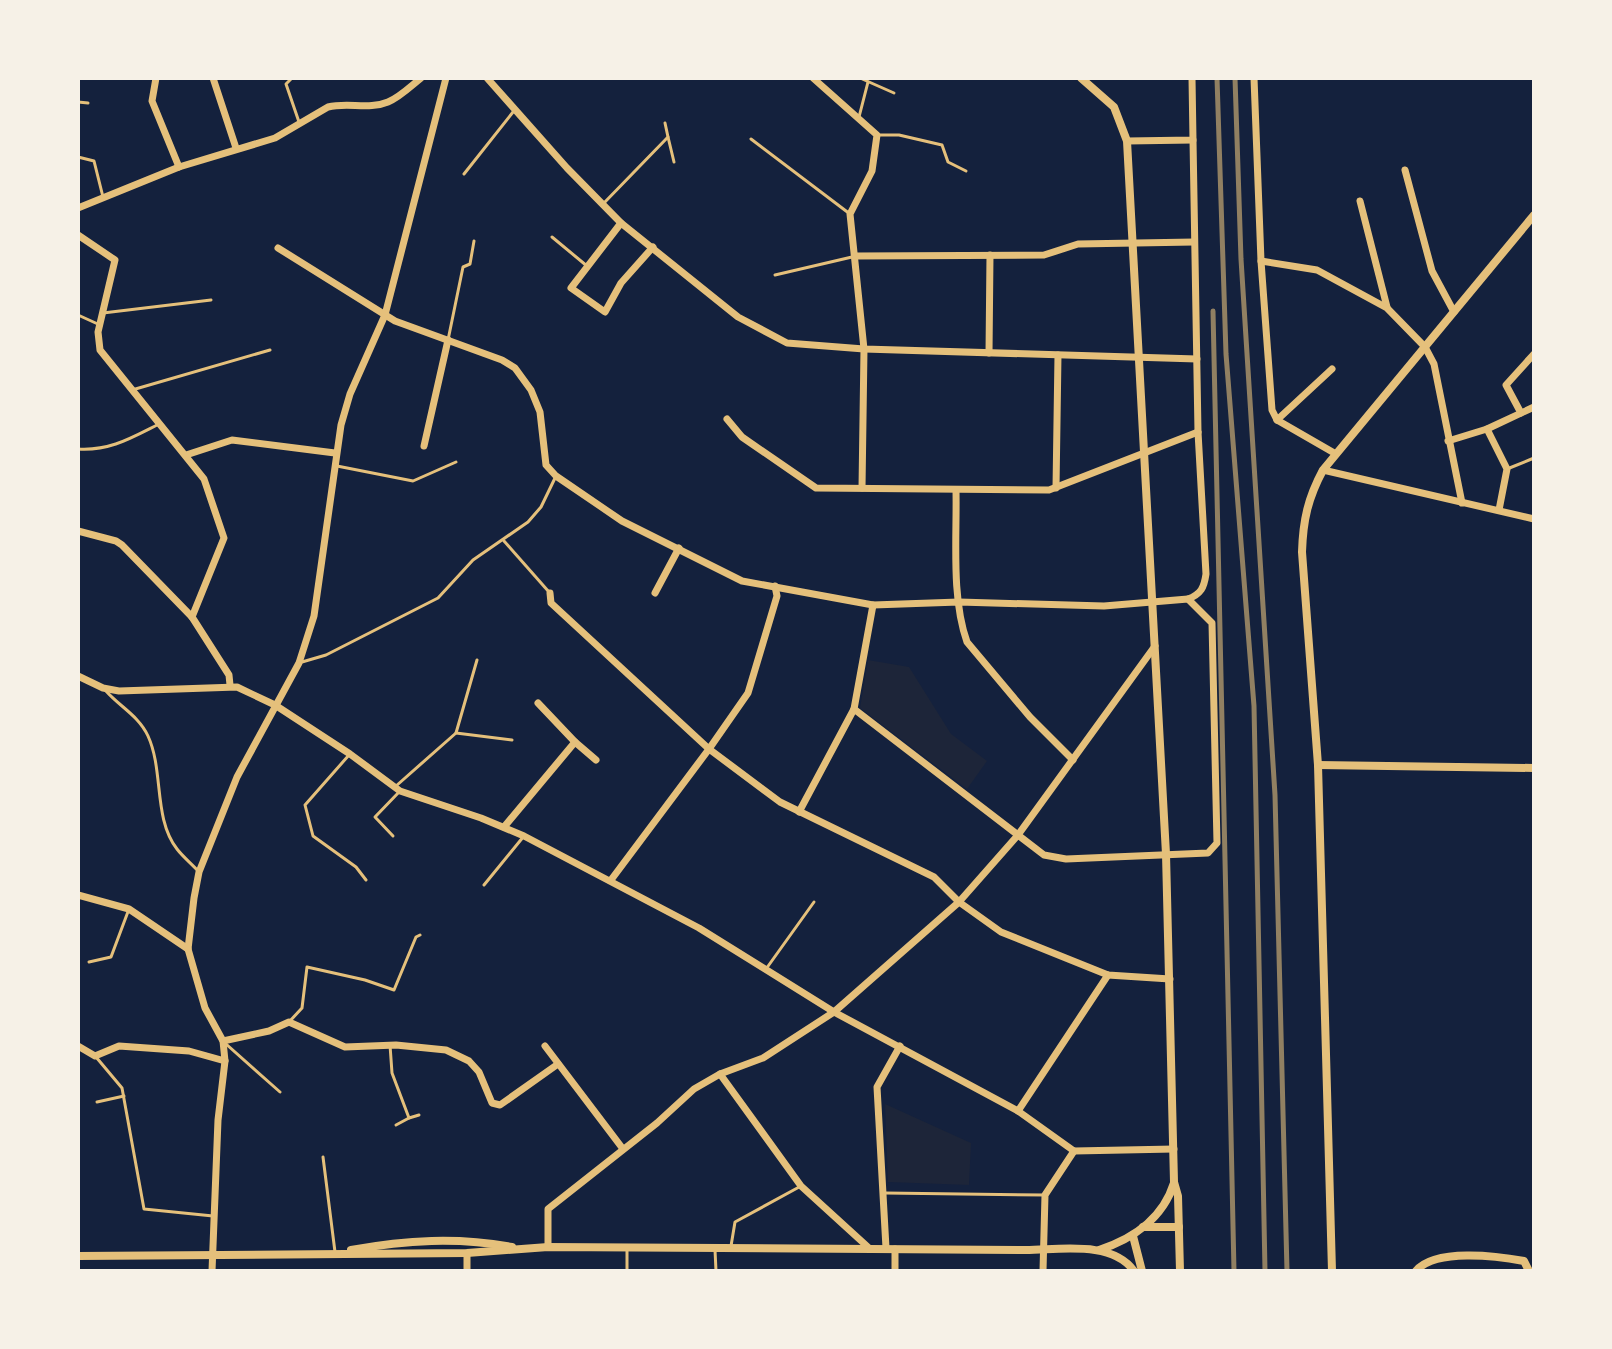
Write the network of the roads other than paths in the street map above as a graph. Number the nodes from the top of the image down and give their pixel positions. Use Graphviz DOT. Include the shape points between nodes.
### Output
graph roads {
  1 [pos="156,78"];
  2 [pos="213,78"];
  3 [pos="292,78"];
  4 [pos="421,78"];
  5 [pos="446,78"];
  6 [pos="487,78"];
  7 [pos="813,78"];
  8 [pos="860,78"];
  9 [pos="1081,78"];
  10 [pos="1192,78"];
  11 [pos="1254,78"];
  12 [pos="868,82"];
  13 [pos="894,93"];
  14 [pos="78,102"];
  15 [pos="88,103"];
  16 [pos="515,109"];
  17 [pos="859,119"];
  18 [pos="665,123"];
  19 [pos="300,124"];
  20 [pos="877,135"];
  21 [pos="668,137"];
  22 [pos="751,139"];
  23 [pos="1193,140"];
  24 [pos="1127,141"];
  25 [pos="236,148"];
  26 [pos="78,157"];
  27 [pos="674,162"];
  28 [pos="179,167"];
  29 [pos="1405,170"];
  30 [pos="966,171"];
  31 [pos="464,174"];
  32 [pos="103,197"];
  33 [pos="1360,201"];
  34 [pos="603,204"];
  35 [pos="78,208"];
  36 [pos="850,214"];
  37 [pos="1534,215"];
  38 [pos="621,223"];
  39 [pos="78,235"];
  40 [pos="552,237"];
  41 [pos="474,241"];
  42 [pos="1194,242"];
  43 [pos="1132,244"];
  44 [pos="653,247"];
  45 [pos="278,248"];
  46 [pos="990,255"];
  47 [pos="855,256"];
  48 [pos="1261,261"];
  49 [pos="587,266"];
  50 [pos="775,275"];
  51 [pos="211,300"];
  52 [pos="1387,308"];
  53 [pos="1454,312"];
  54 [pos="103,313"];
  55 [pos="78,315"];
  56 [pos="385,315"];
  57 [pos="100,325"];
  58 [pos="448,340"];
  59 [pos="1425,347"];
  60 [pos="864,349"];
  61 [pos="270,350"];
  62 [pos="989,353"];
  63 [pos="1534,354"];
  64 [pos="1058,355"];
  65 [pos="1139,356"];
  66 [pos="1197,359"];
  67 [pos="1332,369"];
  68 [pos="132,390"];
  69 [pos="1534,407"];
  70 [pos="1521,413"];
  71 [pos="727,419"];
  72 [pos="1277,420"];
  73 [pos="159,424"];
  74 [pos="1487,429"];
  75 [pos="1198,432"];
  76 [pos="1448,441"];
  77 [pos="424,446"];
  78 [pos="78,449"];
  79 [pos="1144,452"];
  80 [pos="335,453"];
  81 [pos="1336,454"];
  82 [pos="186,455"];
  83 [pos="1534,458"];
  84 [pos="456,462"];
  85 [pos="334,465"];
  86 [pos="1507,469"];
  87 [pos="1323,470"];
  88 [pos="556,476"];
  89 [pos="862,488"];
  90 [pos="1056,488"];
  91 [pos="956,490"];
  92 [pos="1462,503"];
  93 [pos="1499,510"];
  94 [pos="1533,517"];
  95 [pos="78,531"];
  96 [pos="504,541"];
  97 [pos="679,548"];
  98 [pos="775,586"];
  99 [pos="550,593"];
  100 [pos="655,593"];
  101 [pos="1188,599"];
  102 [pos="959,602"];
  103 [pos="1153,604"];
  104 [pos="873,605"];
  105 [pos="192,617"];
  106 [pos="1155,646"];
  107 [pos="477,660"];
  108 [pos="299,663"];
  109 [pos="78,676"];
  110 [pos="230,685"];
  111 [pos="103,688"];
  112 [pos="538,703"];
  113 [pos="275,705"];
  114 [pos="854,709"];
  115 [pos="456,733"];
  116 [pos="512,740"];
  117 [pos="575,742"];
  118 [pos="709,749"];
  119 [pos="350,754"];
  120 [pos="596,760"];
  121 [pos="1073,760"];
  122 [pos="1318,765"];
  123 [pos="1534,768"];
  124 [pos="397,789"];
  125 [pos="799,812"];
  126 [pos="504,827"];
  127 [pos="1018,835"];
  128 [pos="393,836"];
  129 [pos="524,836"];
  130 [pos="1166,854"];
  131 [pos="199,872"];
  132 [pos="366,880"];
  133 [pos="611,880"];
  134 [pos="484,885"];
  135 [pos="78,895"];
  136 [pos="814,902"];
  137 [pos="959,902"];
  138 [pos="129,909"];
  139 [pos="420,935"];
  140 [pos="188,949"];
  141 [pos="89,962"];
  142 [pos="766,969"];
  143 [pos="1108,975"];
  144 [pos="1170,979"];
  145 [pos="834,1012"];
  146 [pos="289,1022"];
  147 [pos="223,1041"];
  148 [pos="390,1045"];
  149 [pos="78,1046"];
  150 [pos="545,1046"];
  151 [pos="900,1046"];
  152 [pos="95,1056"];
  153 [pos="225,1061"];
  154 [pos="558,1064"];
  155 [pos="720,1074"];
  156 [pos="280,1092"];
  157 [pos="124,1096"];
  158 [pos="97,1102"];
  159 [pos="1018,1111"];
  160 [pos="419,1115"];
  161 [pos="409,1118"];
  162 [pos="396,1125"];
  163 [pos="623,1149"];
  164 [pos="1174,1149"];
  165 [pos="1074,1151"];
  166 [pos="323,1157"];
  167 [pos="1174,1182"];
  168 [pos="801,1186"];
  169 [pos="882,1193"];
  170 [pos="1045,1195"];
  171 [pos="213,1216"];
  172 [pos="1143,1227"];
  173 [pos="1179,1227"];
  174 [pos="1133,1236"];
  175 [pos="731,1246"];
  176 [pos="548,1247"];
  177 [pos="627,1247"];
  178 [pos="714,1247"];
  179 [pos="520,1248"];
  180 [pos="869,1248"];
  181 [pos="890,1248"];
  182 [pos="1042,1250"];
  183 [pos="1097,1251"];
  184 [pos="337,1252"];
  185 [pos="467,1253"];
  186 [pos="212,1254"];
  187 [pos="78,1256"];
  188 [pos="212,1271"];
  189 [pos="467,1271"];
  190 [pos="627,1271"];
  191 [pos="716,1271"];
  192 [pos="895,1271"];
  193 [pos="1043,1271"];
  194 [pos="1134,1271"];
  195 [pos="1142,1271"];
  196 [pos="1180,1271"];
  197 [pos="1332,1271"];
  198 [pos="1416,1271"];
  199 [pos="1529,1271"];
  1 -- 28 [label="street" via="152,101"];
  2 -- 25 [label="street"];
  3 -- 19 [label="lane" via="286,84"];
  4 -- 19 [label="street" via="391,101 338,105"];
  5 -- 56 [label="street"];
  6 -- 16 [label="street"];
  7 -- 17 [label="street"];
  8 -- 12 [label="lane"];
  9 -- 24 [label="street" via="1114,107"];
  10 -- 23 [label="street"];
  11 -- 48 [label="street"];
  12 -- 13 [label="lane"];
  12 -- 17 [label="lane"];
  14 -- 15 [label="lane"];
  16 -- 31 [label="lane"];
  16 -- 34 [label="street"];
  17 -- 20 [label="street"];
  18 -- 21 [label="lane"];
  19 -- 25 [label="street" via="275,138"];
  20 -- 30 [label="lane" via="942,145 948,162"];
  20 -- 36 [label="street" via="872,171"];
  21 -- 27 [label="lane"];
  21 -- 34 [label="lane"];
  22 -- 36 [label="lane"];
  23 -- 24 [label="street"];
  23 -- 42 [label="street"];
  24 -- 43 [label="street"];
  25 -- 28 [label="street"];
  26 -- 32 [label="lane" via="94,161"];
  28 -- 32 [label="street"];
  29 -- 53 [label="street" via="1432,271"];
  32 -- 35 [label="street"];
  33 -- 52 [label="street"];
  34 -- 38 [label="street"];
  36 -- 47 [label="street"];
  37 -- 53 [label="street"];
  38 -- 44 [label="street"];
  38 -- 49 [label="street"];
  39 -- 54 [label="street" via="115,260"];
  40 -- 49 [label="lane"];
  41 -- 58 [label="lane" via="470,264 463,267"];
  42 -- 43 [label="street"];
  42 -- 66 [label="street"];
  43 -- 46 [label="street" via="1078,244 1044,255"];
  43 -- 65 [label="street"];
  44 -- 49 [label="street" via="621,283 605,312 571,288"];
  44 -- 60 [label="street" via="738,317 787,343"];
  45 -- 56 [label="street"];
  46 -- 47 [label="street"];
  46 -- 62 [label="street"];
  47 -- 50 [label="lane"];
  47 -- 60 [label="street"];
  48 -- 52 [label="street" via="1317,270"];
  48 -- 72 [label="street"];
  51 -- 54 [label="lane"];
  52 -- 59 [label="street"];
  53 -- 59 [label="street"];
  54 -- 57 [label="street"];
  55 -- 57 [label="lane"];
  56 -- 58 [label="street"];
  56 -- 80 [label="street" via="350,394"];
  57 -- 68 [label="street" via="100,350"];
  58 -- 77 [label="street"];
  58 -- 88 [label="street" via="515,368 540,412 546,465"];
  59 -- 76 [label="street" via="1434,364"];
  59 -- 81 [label="street"];
  60 -- 62 [label="street"];
  60 -- 89 [label="street"];
  61 -- 68 [label="lane"];
  62 -- 64 [label="street"];
  63 -- 70 [label="street" via="1506,385"];
  64 -- 65 [label="street"];
  64 -- 90 [label="street"];
  65 -- 66 [label="street"];
  65 -- 79 [label="street"];
  66 -- 75 [label="street"];
  67 -- 72 [label="street"];
  68 -- 73 [label="street"];
  69 -- 70 [label="street"];
  70 -- 74 [label="street"];
  71 -- 89 [label="street" via="742,437 816,488"];
  72 -- 81 [label="street"];
  73 -- 78 [label="lane" via="117,446"];
  73 -- 82 [label="street"];
  74 -- 76 [label="street"];
  74 -- 86 [label="street"];
  75 -- 79 [label="street"];
  75 -- 101 [label="street" via="1206,574 1199,595"];
  76 -- 92 [label="street"];
  79 -- 90 [label="street"];
  79 -- 103 [label="street"];
  80 -- 82 [label="street" via="232,440"];
  80 -- 85 [label="street"];
  81 -- 87 [label="street"];
  82 -- 105 [label="street" via="204,479 224,538"];
  83 -- 86 [label="lane"];
  84 -- 85 [label="lane" via="413,481"];
  85 -- 108 [label="street" via="314,616"];
  86 -- 93 [label="street"];
  87 -- 92 [label="street"];
  87 -- 122 [label="street" via="1309,497 1302,552"];
  88 -- 96 [label="lane" via="541,507"];
  88 -- 97 [label="street" via="622,521"];
  89 -- 91 [label="street"];
  90 -- 91 [label="street"];
  91 -- 102 [label="street"];
  92 -- 93 [label="street"];
  93 -- 94 [label="street"];
  95 -- 105 [label="street" via="122,545"];
  96 -- 99 [label="lane"];
  96 -- 108 [label="lane" via="473,560 438,598 326,655"];
  97 -- 98 [label="street" via="742,581"];
  97 -- 100 [label="street"];
  98 -- 104 [label="street"];
  98 -- 118 [label="street" via="777,596 748,693"];
  99 -- 118 [label="street" via="551,603"];
  101 -- 103 [label="street"];
  101 -- 130 [label="street" via="1212,623 1217,843 1208,853"];
  102 -- 103 [label="street"];
  102 -- 104 [label="street"];
  102 -- 121 [label="street" via="967,642"];
  103 -- 106 [label="street"];
  104 -- 114 [label="street"];
  105 -- 110 [label="street" via="229,675"];
  106 -- 121 [label="street"];
  106 -- 130 [label="street"];
  107 -- 115 [label="lane"];
  108 -- 113 [label="street"];
  109 -- 111 [label="street"];
  110 -- 111 [label="street"];
  110 -- 113 [label="street"];
  111 -- 131 [label="lane" via="146,732 164,822 176,848"];
  112 -- 117 [label="street"];
  113 -- 119 [label="street"];
  113 -- 131 [label="street" via="237,777"];
  114 -- 125 [label="street"];
  114 -- 127 [label="street"];
  115 -- 116 [label="lane"];
  115 -- 124 [label="lane"];
  117 -- 120 [label="street"];
  117 -- 126 [label="street"];
  118 -- 125 [label="street"];
  118 -- 133 [label="street"];
  119 -- 124 [label="street"];
  119 -- 132 [label="lane" via="305,805 313,836"];
  121 -- 127 [label="street"];
  122 -- 123 [label="street"];
  122 -- 197 [label="street"];
  124 -- 126 [label="street"];
  124 -- 128 [label="lane" via="375,817"];
  125 -- 137 [label="street" via="926,872"];
  126 -- 129 [label="street"];
  127 -- 130 [label="street" via="1044,855 1066,859"];
  127 -- 137 [label="street"];
  129 -- 133 [label="street"];
  129 -- 134 [label="lane"];
  130 -- 144 [label="street"];
  131 -- 140 [label="street"];
  133 -- 142 [label="street"];
  135 -- 138 [label="street"];
  136 -- 142 [label="lane"];
  137 -- 143 [label="street" via="1001,932"];
  137 -- 145 [label="street"];
  138 -- 140 [label="street"];
  138 -- 141 [label="lane" via="111,957"];
  139 -- 146 [label="lane" via="394,990 307,967 302,1008"];
  140 -- 147 [label="street" via="205,1008"];
  142 -- 145 [label="street"];
  143 -- 144 [label="street"];
  143 -- 159 [label="street"];
  144 -- 164 [label="street"];
  145 -- 151 [label="street"];
  145 -- 155 [label="street" via="763,1058"];
  146 -- 147 [label="street"];
  146 -- 148 [label="street" via="345,1047"];
  147 -- 153 [label="street"];
  147 -- 156 [label="lane"];
  148 -- 154 [label="street" via="446,1050 469,1061 492,1103 500,1105"];
  148 -- 161 [label="lane" via="392,1073"];
  149 -- 152 [label="street"];
  150 -- 154 [label="street"];
  151 -- 159 [label="street"];
  151 -- 169 [label="street" via="877,1087"];
  152 -- 153 [label="street" via="119,1046 189,1051"];
  152 -- 157 [label="lane"];
  153 -- 171 [label="street"];
  154 -- 163 [label="street"];
  155 -- 163 [label="street" via="694,1089"];
  155 -- 168 [label="street"];
  157 -- 158 [label="lane"];
  157 -- 171 [label="lane" via="144,1209"];
  159 -- 165 [label="street"];
  160 -- 161 [label="lane"];
  161 -- 162 [label="lane"];
  163 -- 176 [label="street" via="548,1209"];
  164 -- 165 [label="street"];
  164 -- 167 [label="street"];
  165 -- 170 [label="street"];
  166 -- 184 [label="lane"];
  167 -- 172 [label="street" via="1168,1201"];
  167 -- 173 [label="street"];
  168 -- 175 [label="lane" via="735,1222"];
  168 -- 180 [label="street"];
  169 -- 170 [label="lane"];
  169 -- 181 [label="street"];
  170 -- 182 [label="street"];
  171 -- 186 [label="street"];
  172 -- 173 [label="street"];
  172 -- 174 [label="street"];
  173 -- 196 [label="street"];
  174 -- 183 [label="street"];
  174 -- 195 [label="street"];
  175 -- 178 [label="street"];
  175 -- 180 [label="street"];
  176 -- 177 [label="street"];
  176 -- 179 [label="street"];
  177 -- 178 [label="street"];
  177 -- 190 [label="lane"];
  178 -- 191 [label="lane"];
  179 -- 184 [label="street" via="424,1240"];
  179 -- 185 [label="street"];
  180 -- 181 [label="street"];
  181 -- 182 [label="street"];
  181 -- 192 [label="street"];
  182 -- 183 [label="street"];
  182 -- 193 [label="street"];
  183 -- 194 [label="street" via="1116,1256"];
  184 -- 185 [label="street"];
  184 -- 186 [label="street"];
  185 -- 189 [label="street"];
  186 -- 187 [label="street"];
  186 -- 188 [label="street"];
  198 -- 199 [label="street" via="1431,1260 1448,1257 1502,1257 1524,1261"];
}
